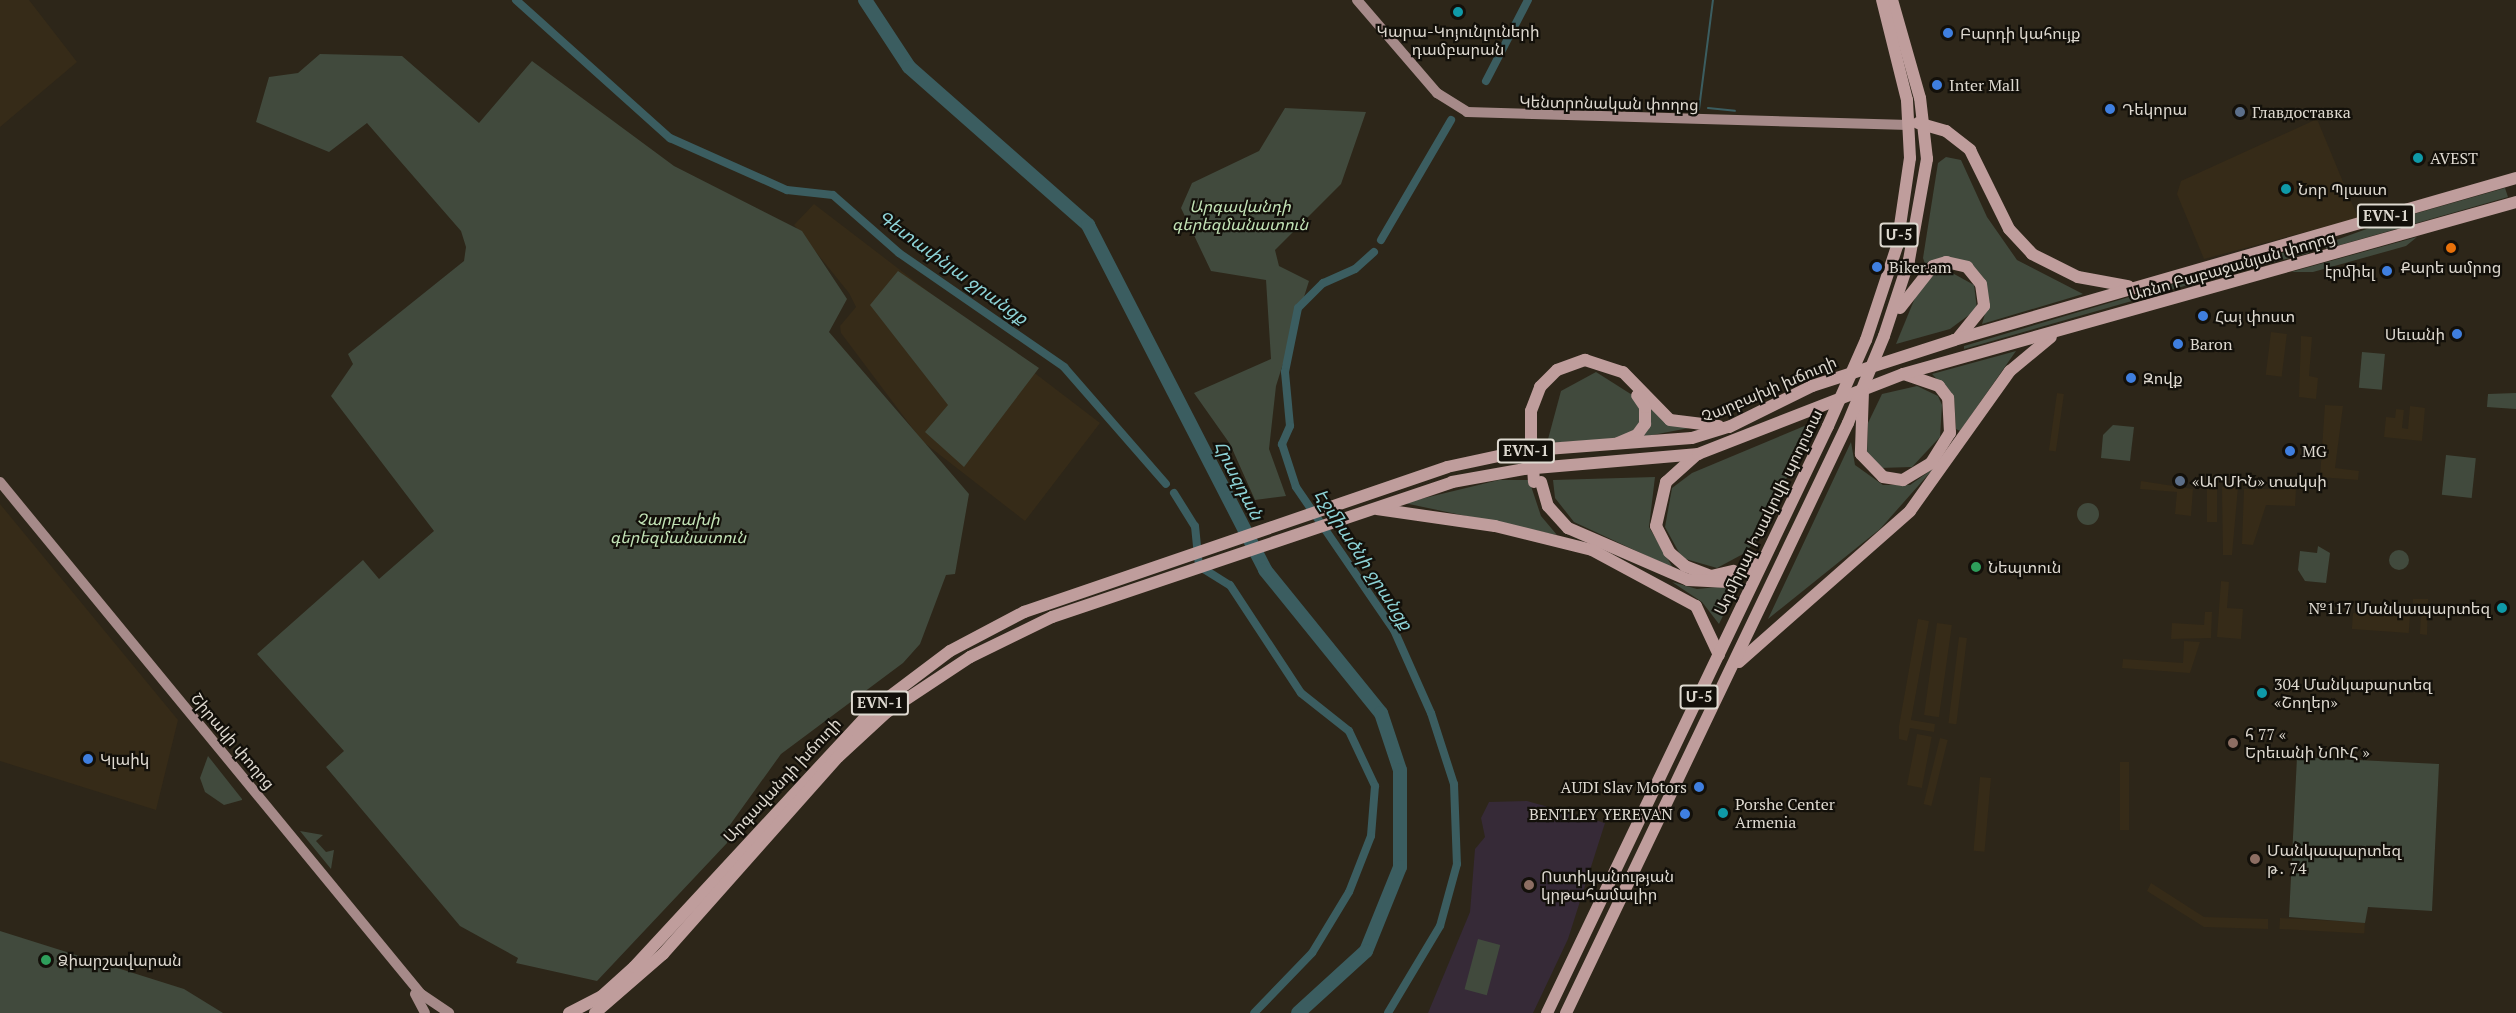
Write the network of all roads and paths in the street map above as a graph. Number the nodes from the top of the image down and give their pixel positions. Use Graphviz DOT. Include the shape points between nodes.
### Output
graph roads {
  1 [pos="1357,0"];
  2 [pos="1882,0"];
  3 [pos="1892,0"];
  4 [pos="1925,122"];
  5 [pos="1909,125"];
  6 [pos="2516,178"];
  7 [pos="2516,202"];
  8 [pos="2355,226"];
  9 [pos="2322,258"];
  10 [pos="2147,286"];
  11 [pos="2060,332"];
  12 [pos="1885,333"];
  13 [pos="1956,340"];
  14 [pos="1962,356"];
  15 [pos="1903,374"];
  16 [pos="1864,383"];
  17 [pos="1729,427"];
  18 [pos="1534,437"];
  19 [pos="1597,448"];
  20 [pos="1698,454"];
  21 [pos="0,482"];
  22 [pos="1538,482"];
  23 [pos="0,488"];
  24 [pos="1371,508"];
  25 [pos="1581,546"];
  26 [pos="1765,555"];
  27 [pos="1047,602"];
  28 [pos="1052,617"];
  29 [pos="1719,655"];
  30 [pos="1732,669"];
  31 [pos="426,1013"];
  32 [pos="449,1013"];
  33 [pos="569,1013"];
  34 [pos="595,1013"];
  35 [pos="1547,1013"];
  36 [pos="1566,1013"];
  1 -- 5 [label="main road, Կենտրոնական փողոց" via="1437,93 1467,112"];
  2 -- 5 [label="highway, Ադմիրալ Իսակովի պողոտա / Մ-5"];
  3 -- 4 [label="highway, Ադմիրալ Իսակովի պողոտա / Մ-5"];
  4 -- 5 [label="highway"];
  4 -- 10 [label="highway" via="1970,150 2008,230 2032,254 2108,286"];
  4 -- 12 [label="highway, Ադմիրալ Իսակովի պողոտա / Մ-5" via="1919,218"];
  5 -- 26 [label="highway, Ադմիրալ Իսակովի պողոտա / Մ-5, bridge" via="1905,206 1866,340"];
  6 -- 8 [label="highway, Առնո Բաբաջանյան փողոց / EVN-1"];
  7 -- 9 [label="highway, Առնո Բաբաջանյան փողոց / EVN-1"];
  8 -- 9 [label="highway" via="2318,243"];
  8 -- 10 [label="highway, Առնո Բաբաջանյան փողոց / EVN-1"];
  9 -- 11 [label="highway, Առնո Բաբաջանյան փողոց / EVN-1"];
  10 -- 13 [label="highway, Չարբախի խճուղի / EVN-1"];
  11 -- 14 [label="highway, Չարբախի խճուղի / EVN-1"];
  11 -- 30 [label="highway" via="2010,371 1910,511 1782,619"];
  12 -- 13 [label="highway" via="1925,271 1953,262 1973,271 1984,298 1979,316"];
  12 -- 16 [label="highway, Ադմիրալ Իսակովի պողոտա / Մ-5, bridge"];
  13 -- 14 [label="highway"];
  13 -- 17 [label="highway, Չարբախի խճուղի / EVN-1" via="1812,386"];
  14 -- 15 [label="highway, Չարբախի խճուղի / EVN-1"];
  15 -- 16 [label="highway, bridge" via="1939,386 1948,398 1950,433 1931,462 1903,480 1883,477 1862,454"];
  15 -- 20 [label="highway, Չարբախի խճուղի / EVN-1"];
  16 -- 30 [label="highway, Ադմիրալ Իսակովի պողոտա / Մ-5, bridge"];
  17 -- 18 [label="highway" via="1670,420 1623,372 1585,360 1557,370 1540,387 1531,411"];
  17 -- 19 [label="highway, Չարբախի խճուղի / EVN-1" via="1670,443"];
  18 -- 19 [label="highway" via="1536,415 1548,387 1566,372 1595,367 1612,374 1640,398 1646,417 1630,440"];
  18 -- 22 [label="highway, bridge"];
  19 -- 27 [label="highway, Չարբախի խճուղի / EVN-1" via="1485,458 1328,505"];
  20 -- 24 [label="highway, Չարբախի խճուղի / EVN-1" via="1488,474"];
  20 -- 26 [label="highway" via="1666,482 1659,505 1656,525 1669,552 1711,576 1738,570"];
  21 -- 32 [label="main road, Շիրակի փողոց" via="421,994"];
  22 -- 25 [label="highway" via="1544,512"];
  22 -- 26 [label="highway" via="1548,506 1568,528 1688,580 1728,582"];
  23 -- 31 [label="main road, Շիրակի փողոց" via="328,885"];
  24 -- 25 [label="highway" via="1452,518"];
  24 -- 28 [label="highway, Չարբախի խճուղի / EVN-1"];
  25 -- 29 [label="highway" via="1696,606"];
  26 -- 29 [label="highway, Ադմիրալ Իսակովի պողոտա / Մ-5"];
  27 -- 33 [label="highway, Արգավանդի խճուղի / EVN-1" via="950,651 873,710 634,967 602,996"];
  28 -- 34 [label="highway, Արգավանդի խճուղի / EVN-1" via="976,653 887,712 838,757 663,954"];
  29 -- 35 [label="highway, Ադմիրալ Իսակովի պողոտա / Մ-5"];
  30 -- 36 [label="highway, Ադմիրալ Իսակովի պողոտա / Մ-5"];
}
